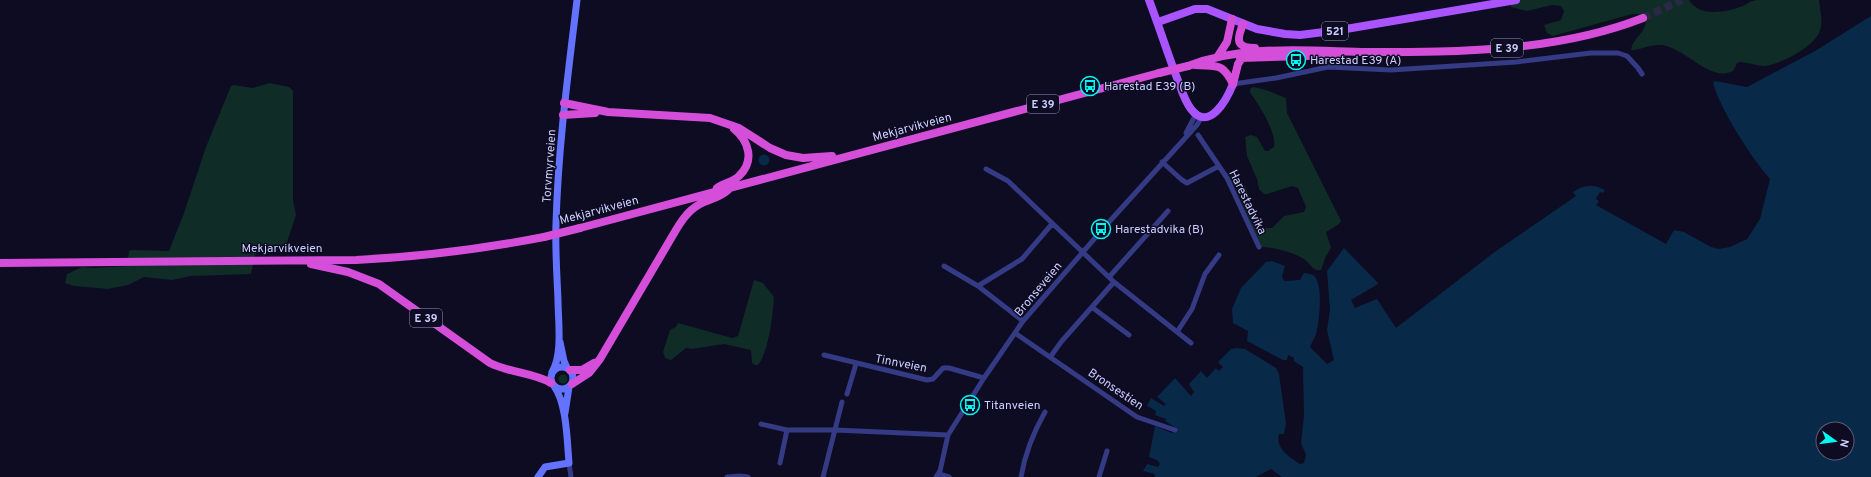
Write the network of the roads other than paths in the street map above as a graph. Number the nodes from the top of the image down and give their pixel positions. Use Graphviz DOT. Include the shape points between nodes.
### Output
graph roads {
  1 [pos="577,0"];
  2 [pos="1149,0"];
  3 [pos="1516,0"];
  4 [pos="1644,18"];
  5 [pos="1232,19"];
  6 [pos="1158,22"];
  7 [pos="1243,24"];
  8 [pos="1265,51"];
  9 [pos="1367,52"];
  10 [pos="1241,55"];
  11 [pos="1218,56"];
  12 [pos="1192,66"];
  13 [pos="1642,74"];
  14 [pos="1233,84"];
  15 [pos="564,103"];
  16 [pos="608,112"];
  17 [pos="563,115"];
  18 [pos="1199,115"];
  19 [pos="723,122"];
  20 [pos="1198,135"];
  21 [pos="852,155"];
  22 [pos="1162,162"];
  23 [pos="1219,166"];
  24 [pos="986,169"];
  25 [pos="730,188"];
  26 [pos="709,193"];
  27 [pos="1168,211"];
  28 [pos="1052,224"];
  29 [pos="1259,247"];
  30 [pos="1082,252"];
  31 [pos="1219,255"];
  32 [pos="297,260"];
  33 [pos="0,263"];
  34 [pos="944,266"];
  35 [pos="1110,276"];
  36 [pos="1114,282"];
  37 [pos="978,286"];
  38 [pos="1093,308"];
  39 [pos="1024,321"];
  40 [pos="1177,332"];
  41 [pos="1015,333"];
  42 [pos="559,334"];
  43 [pos="1129,335"];
  44 [pos="1190,343"];
  45 [pos="824,355"];
  46 [pos="1051,356"];
  47 [pos="600,359"];
  48 [pos="856,364"];
  49 [pos="569,369"];
  50 [pos="552,372"];
  51 [pos="984,378"];
  52 [pos="553,385"];
  53 [pos="570,386"];
  54 [pos="847,394"];
  55 [pos="842,402"];
  56 [pos="1045,412"];
  57 [pos="564,420"];
  58 [pos="761,424"];
  59 [pos="787,430"];
  60 [pos="835,430"];
  61 [pos="1175,430"];
  62 [pos="948,435"];
  63 [pos="1107,452"];
  64 [pos="568,463"];
  65 [pos="780,463"];
  66 [pos="937,475"];
  67 [pos="538,477"];
  68 [pos="571,477"];
  69 [pos="727,477"];
  70 [pos="748,477"];
  71 [pos="823,477"];
  72 [pos="949,477"];
  73 [pos="1021,477"];
  74 [pos="1099,477"];
  1 -- 15 [label="main road, Torvmyrveien"];
  2 -- 6 [label="main road"];
  3 -- 7 [label="main road, 521" via="1315,34 1285,34"];
  4 -- 9 [label="highway, E 39" via="1592,35 1534,46"];
  5 -- 6 [label="main road, 521" via="1213,11 1195,9"];
  5 -- 7 [label="main road, 521"];
  5 -- 11 [label="highway" via="1227,42"];
  6 -- 18 [label="main road" via="1188,104"];
  7 -- 8 [label="highway, E 39" via="1238,39 1241,46"];
  8 -- 9 [label="highway, E 39"];
  8 -- 10 [label="highway, E 39"];
  9 -- 10 [label="highway, E 39" via="1339,55"];
  10 -- 11 [label="highway, Mekjarvikveien / E 39"];
  10 -- 12 [label="highway, Mekjarvikveien / E 39"];
  10 -- 14 [label="highway"];
  11 -- 12 [label="highway, Mekjarvikveien / E 39"];
  12 -- 14 [label="highway, E 39" via="1219,66 1227,73"];
  12 -- 21 [label="highway, Mekjarvikveien / E 39, bridge"];
  13 -- 14 [label="street" via="1627,56 1618,53 1591,53 1421,69 1328,67"];
  14 -- 18 [label="main road" via="1220,108 1210,116"];
  15 -- 16 [label="highway, E 39"];
  15 -- 17 [label="main road, Torvmyrveien"];
  16 -- 17 [label="highway, E 39"];
  16 -- 19 [label="highway, E 39" via="700,117"];
  17 -- 42 [label="main road, Torvmyrveien" via="556,226"];
  18 -- 22 [label="street, Bronseveien" via="1184,138"];
  19 -- 21 [label="highway, E 39" via="739,128 770,148 794,157"];
  19 -- 26 [label="highway, E 39" via="745,141 748,146 748,160 739,176"];
  20 -- 23 [label="street, Harestadvika"];
  21 -- 25 [label="highway, Mekjarvikveien / E 39"];
  22 -- 23 [label="street, Harestadvika" via="1187,183"];
  22 -- 30 [label="street, Bronseveien"];
  23 -- 29 [label="street, Harestadvika"];
  24 -- 28 [label="street" via="1012,184"];
  25 -- 26 [label="highway, Mekjarvikveien / E 39"];
  25 -- 47 [label="highway, E 39" via="718,198 695,207 680,223"];
  26 -- 32 [label="highway, Mekjarvikveien / E 39, bridge" via="544,237 482,248 401,258"];
  27 -- 35 [label="street"];
  28 -- 30 [label="street"];
  28 -- 37 [label="street" via="1022,259"];
  30 -- 35 [label="street"];
  30 -- 39 [label="street, Bronseveien"];
  31 -- 40 [label="street" via="1205,274 1192,309"];
  32 -- 33 [label="highway, Mekjarvikveien / E 39"];
  32 -- 52 [label="highway, E 39" via="348,272 379,284 490,363 505,370 541,378"];
  34 -- 37 [label="street"];
  35 -- 36 [label="street"];
  36 -- 38 [label="street"];
  36 -- 40 [label="street"];
  37 -- 39 [label="street"];
  38 -- 43 [label="street"];
  38 -- 46 [label="street"];
  39 -- 41 [label="street, Bronseveien"];
  40 -- 44 [label="street"];
  41 -- 46 [label="street, Bronsestien"];
  41 -- 51 [label="street, Bronseveien"];
  42 -- 49 [label="main road, Torvmyrveien" via="564,361"];
  42 -- 50 [label="main road, Torvmyrveien" via="556,364"];
  45 -- 48 [label="street, Tinnveien"];
  46 -- 61 [label="street, Bronsestien" via="1137,417"];
  47 -- 49 [label="highway" via="586,368"];
  47 -- 53 [label="highway, E 39" via="589,373"];
  48 -- 51 [label="street, Tinnveien" via="928,380 933,379 943,368"];
  48 -- 54 [label="street"];
  49 -- 50 [label="main road" via="558,367"];
  49 -- 53 [label="main road" via="573,377"];
  50 -- 52 [label="main road"];
  51 -- 62 [label="street, Bronseveien"];
  52 -- 53 [label="main road" via="563,390"];
  52 -- 57 [label="main road" via="559,394"];
  53 -- 57 [label="main road"];
  55 -- 60 [label="street"];
  56 -- 73 [label="street" via="1025,457"];
  57 -- 64 [label="main road"];
  58 -- 59 [label="street"];
  59 -- 60 [label="street"];
  59 -- 65 [label="street"];
  60 -- 62 [label="street"];
  60 -- 71 [label="street"];
  62 -- 66 [label="street, Bronseveien"];
  63 -- 74 [label="street"];
  64 -- 67 [label="main road" via="545,467"];
  64 -- 68 [label="street"];
  66 -- 72 [label="street, Bronseveien"];
  69 -- 70 [label="street"];
}
